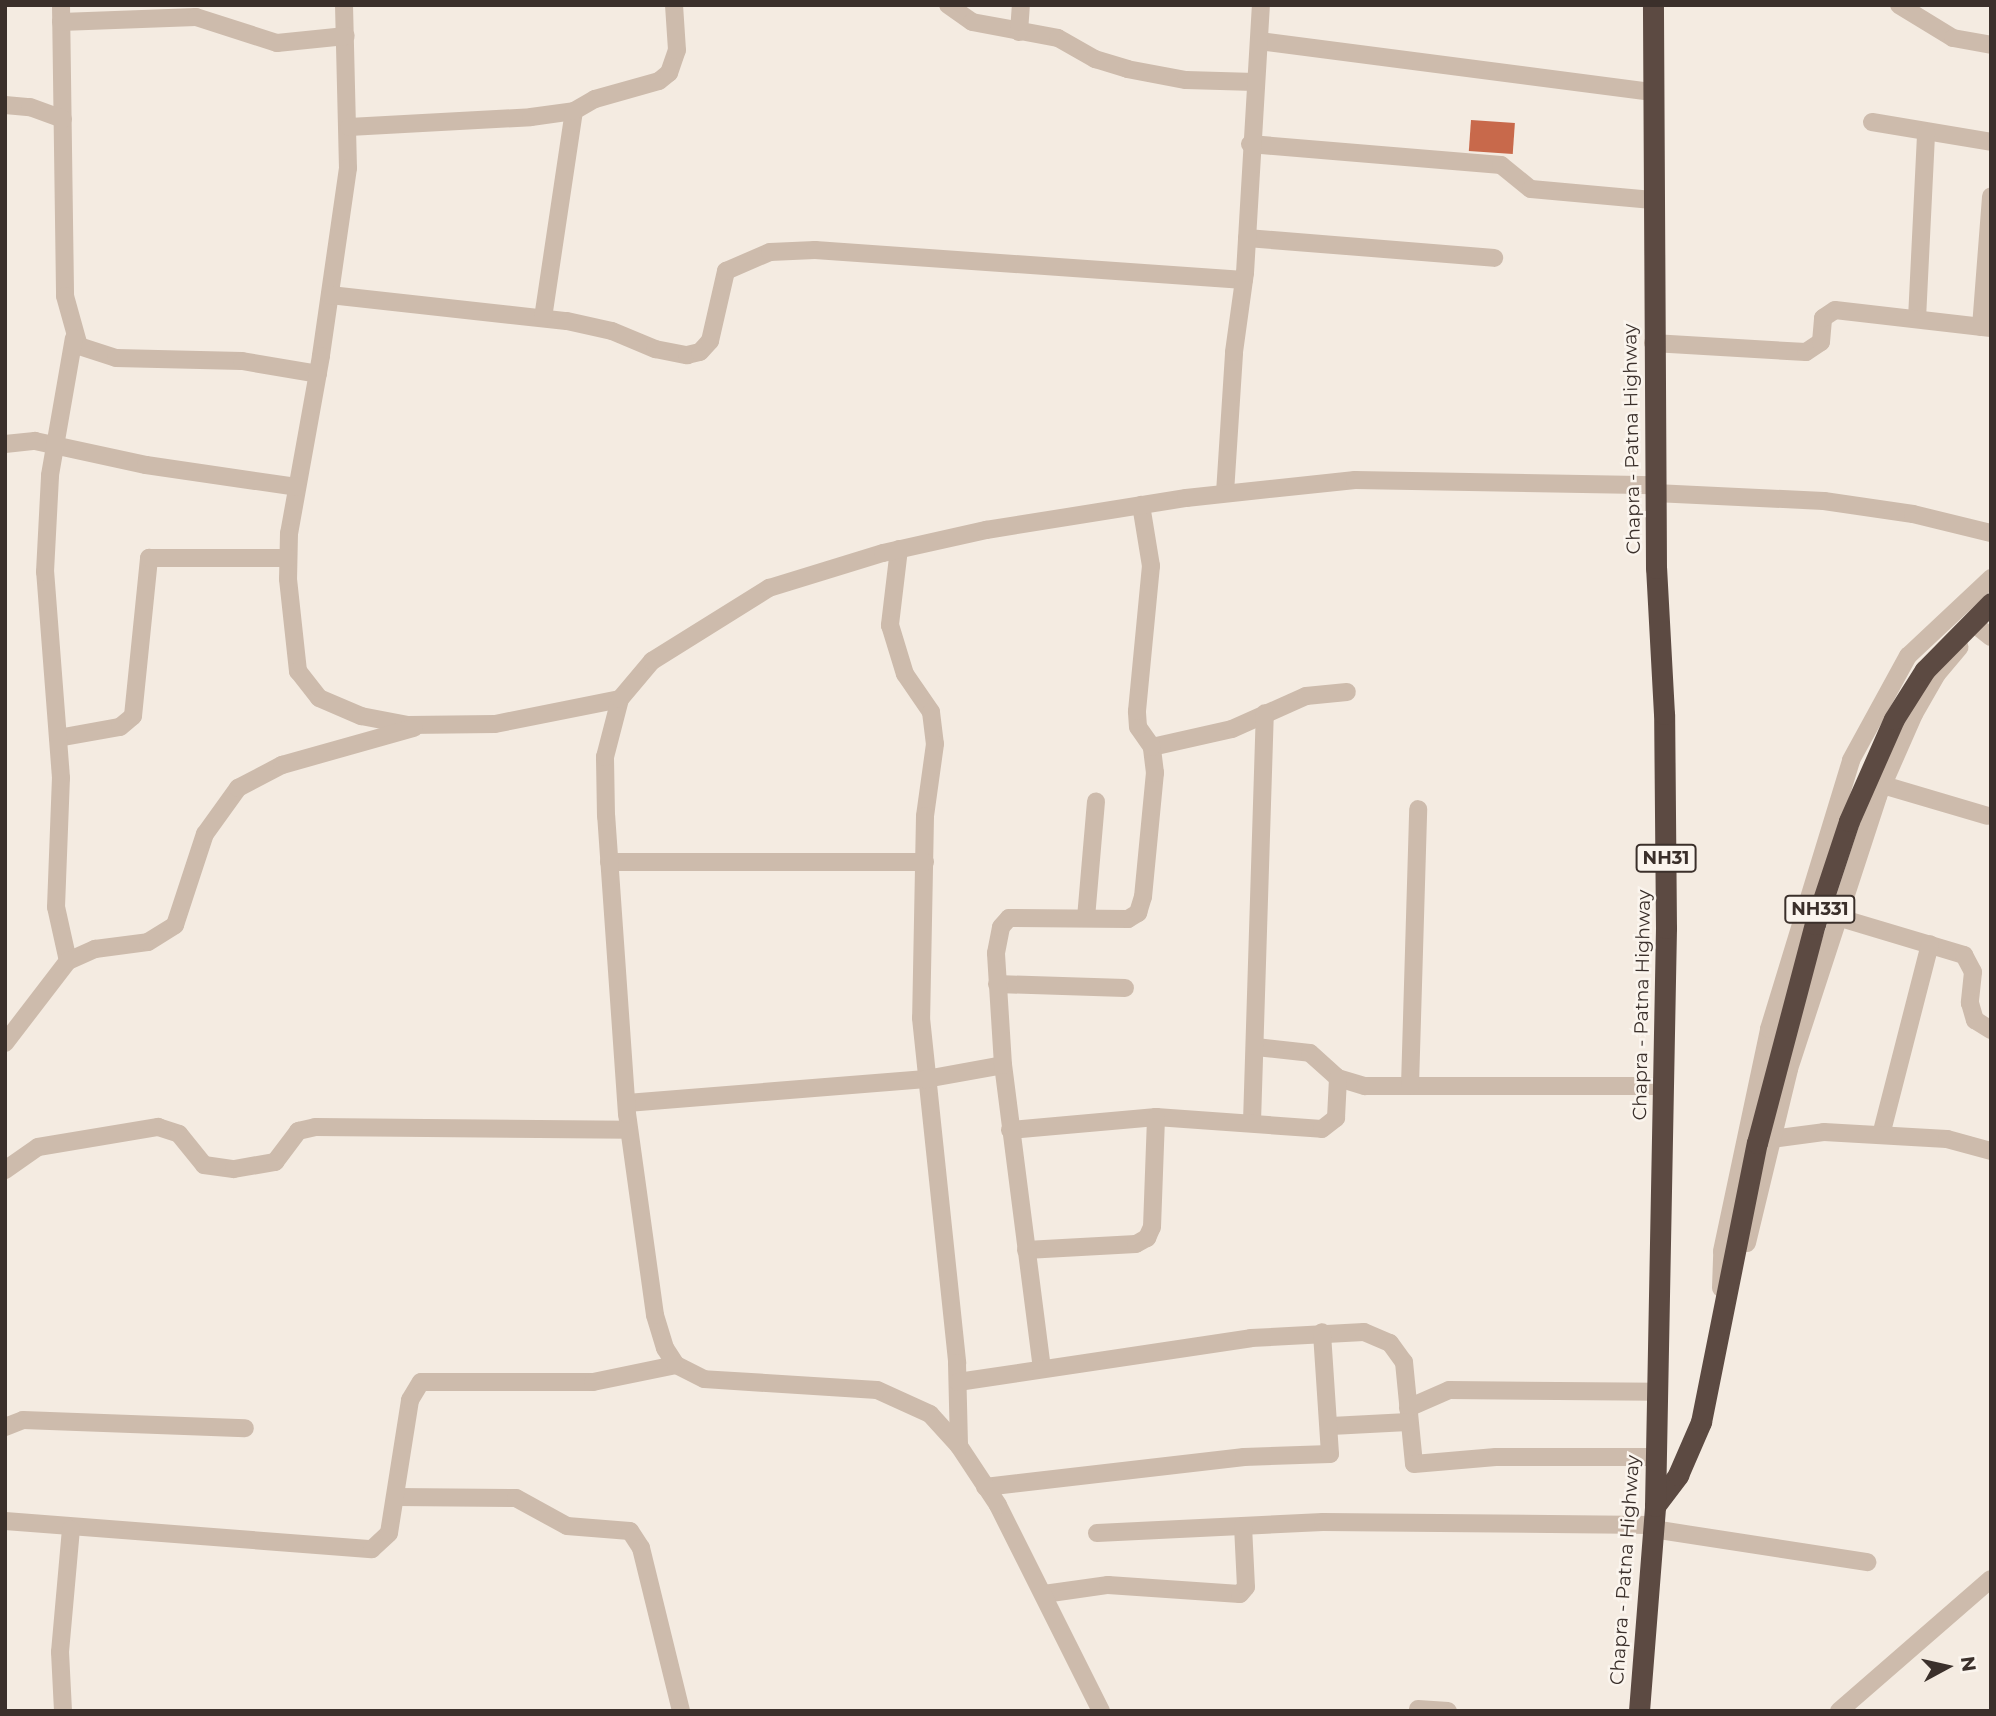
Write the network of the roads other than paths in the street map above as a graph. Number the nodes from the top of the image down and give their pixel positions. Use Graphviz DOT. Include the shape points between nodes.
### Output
graph roads {
  1 [pos="344,5"];
  2 [pos="674,5"];
  3 [pos="948,5"];
  4 [pos="1021,5"];
  5 [pos="1261,5"];
  6 [pos="1653,5"];
  7 [pos="1899,5"];
  8 [pos="61,14"];
  9 [pos="1019,32"];
  10 [pos="346,36"];
  11 [pos="1259,41"];
  12 [pos="1991,46"];
  13 [pos="1255,82"];
  14 [pos="1653,92"];
  15 [pos="5,105"];
  16 [pos="574,111"];
  17 [pos="63,119"];
  18 [pos="1872,122"];
  19 [pos="349,127"];
  20 [pos="1926,132"];
  21 [pos="1991,142"];
  22 [pos="1250,144"];
  23 [pos="1991,196"];
  24 [pos="1653,200"];
  25 [pos="1247,238"];
  26 [pos="1494,258"];
  27 [pos="1244,280"];
  28 [pos="330,295"];
  29 [pos="543,318"];
  30 [pos="1917,318"];
  31 [pos="1986,327"];
  32 [pos="74,338"];
  33 [pos="1653,343"];
  34 [pos="318,374"];
  35 [pos="5,444"];
  36 [pos="55,445"];
  37 [pos="296,487"];
  38 [pos="1655,489"];
  39 [pos="1225,493"];
  40 [pos="1141,505"];
  41 [pos="1991,533"];
  42 [pos="899,549"];
  43 [pos="288,558"];
  44 [pos="1991,578"];
  45 [pos="1991,603"];
  46 [pos="1991,613"];
  47 [pos="1984,632"];
  48 [pos="1347,692"];
  49 [pos="620,699"];
  50 [pos="1265,712"];
  51 [pos="424,726"];
  52 [pos="58,738"];
  53 [pos="1152,747"];
  54 [pos="1883,785"];
  55 [pos="1096,802"];
  56 [pos="1418,809"];
  57 [pos="1988,817"];
  58 [pos="610,862"];
  59 [pos="925,862"];
  60 [pos="1837,917"];
  61 [pos="1086,918"];
  62 [pos="1930,944"];
  63 [pos="68,961"];
  64 [pos="997,984"];
  65 [pos="1125,988"];
  66 [pos="1991,1030"];
  67 [pos="5,1043"];
  68 [pos="1256,1047"];
  69 [pos="1003,1065"];
  70 [pos="1338,1078"];
  71 [pos="926,1079"];
  72 [pos="1410,1086"];
  73 [pos="1664,1086"];
  74 [pos="627,1103"];
  75 [pos="1156,1117"];
  76 [pos="1252,1122"];
  77 [pos="629,1130"];
  78 [pos="1010,1130"];
  79 [pos="1881,1135"];
  80 [pos="1771,1139"];
  81 [pos="1991,1151"];
  82 [pos="5,1170"];
  83 [pos="1026,1250"];
  84 [pos="1322,1332"];
  85 [pos="1720,1333"];
  86 [pos="676,1365"];
  87 [pos="1042,1369"];
  88 [pos="958,1382"];
  89 [pos="1658,1392"];
  90 [pos="1408,1415"];
  91 [pos="1331,1426"];
  92 [pos="5,1427"];
  93 [pos="245,1428"];
  94 [pos="959,1446"];
  95 [pos="1656,1457"];
  96 [pos="985,1487"];
  97 [pos="397,1497"];
  98 [pos="1654,1520"];
  99 [pos="5,1521"];
  100 [pos="1242,1526"];
  101 [pos="71,1529"];
  102 [pos="1097,1533"];
  103 [pos="1867,1562"];
  104 [pos="1991,1579"];
  105 [pos="1044,1594"];
  106 [pos="1418,1709"];
  107 [pos="63,1711"];
  108 [pos="681,1711"];
  109 [pos="1101,1711"];
  110 [pos="1448,1711"];
  111 [pos="1639,1711"];
  112 [pos="1839,1711"];
  1 -- 10 [label="street"];
  2 -- 16 [label="street" via="677,50 669,74 660,82 595,99"];
  3 -- 9 [label="street" via="972,22"];
  4 -- 9 [label="street"];
  5 -- 11 [label="street"];
  6 -- 14 [label="highway, Chapra - Patna Highway / NH31"];
  7 -- 12 [label="street" via="1953,38"];
  8 -- 10 [label="street" via="196,17 277,43"];
  8 -- 17 [label="street"];
  9 -- 13 [label="street" via="1058,38 1095,59 1127,69 1186,80"];
  10 -- 19 [label="street"];
  11 -- 13 [label="street"];
  11 -- 14 [label="street"];
  13 -- 22 [label="street"];
  14 -- 24 [label="highway, Chapra - Patna Highway / NH31"];
  15 -- 17 [label="street" via="30,107"];
  16 -- 19 [label="street"];
  16 -- 29 [label="street"];
  17 -- 32 [label="street" via="65,296"];
  18 -- 20 [label="street"];
  19 -- 28 [label="street"];
  20 -- 21 [label="street"];
  20 -- 30 [label="street"];
  22 -- 24 [label="street" via="1501,165 1531,189"];
  22 -- 25 [label="street"];
  23 -- 31 [label="street"];
  24 -- 33 [label="highway, Chapra - Patna Highway / NH31"];
  25 -- 26 [label="street"];
  25 -- 27 [label="street"];
  27 -- 29 [label="street" via="794,250 755,255 726,271 715,331 700,352 671,354 612,331"];
  27 -- 39 [label="street" via="1232,374"];
  28 -- 29 [label="street"];
  28 -- 34 [label="street"];
  30 -- 31 [label="street"];
  30 -- 33 [label="street" via="1828,311 1821,342 1806,352"];
  32 -- 34 [label="street" via="90,352 116,358 242,361"];
  32 -- 36 [label="street"];
  33 -- 38 [label="highway, Chapra - Patna Highway / NH31"];
  34 -- 37 [label="street"];
  35 -- 36 [label="street" via="20,440"];
  36 -- 37 [label="street" via="146,465"];
  36 -- 52 [label="street" via="45,572"];
  37 -- 43 [label="street"];
  38 -- 39 [label="street" via="1377,479"];
  38 -- 41 [label="street" via="1824,501 1913,514"];
  38 -- 73 [label="highway, Chapra - Patna Highway / NH31" via="1666,834"];
  39 -- 40 [label="street"];
  40 -- 42 [label="street"];
  40 -- 53 [label="street" via="1151,566 1137,711 1138,727"];
  42 -- 49 [label="street" via="769,587 738,603 652,661"];
  42 -- 59 [label="street" via="890,625 905,674 934,725"];
  43 -- 51 [label="street" via="295,657 304,683 318,698 343,709 382,721"];
  43 -- 52 [label="street" via="149,558 133,716 120,727"];
  44 -- 85 [label="street" via="1908,656 1851,760 1766,1042 1722,1251"];
  45 -- 85 [label="highway, NH331" via="1925,670 1894,719 1849,821 1783,1041"];
  46 -- 47 [label="street"];
  47 -- 54 [label="street" via="1937,674"];
  48 -- 50 [label="street" via="1306,696"];
  49 -- 51 [label="street" via="495,724"];
  49 -- 58 [label="street" via="605,757"];
  50 -- 53 [label="street" via="1224,732"];
  50 -- 68 [label="street" via="1254,957"];
  51 -- 63 [label="street" via="282,765 250,779 224,802 205,834 175,925 148,942 96,949"];
  52 -- 63 [label="street" via="56,907"];
  53 -- 61 [label="street" via="1155,774 1138,913 1128,919"];
  54 -- 57 [label="street"];
  54 -- 60 [label="street"];
  55 -- 61 [label="street"];
  56 -- 72 [label="street"];
  58 -- 59 [label="street"];
  58 -- 74 [label="street"];
  59 -- 71 [label="street" via="921,1018"];
  60 -- 62 [label="street"];
  60 -- 80 [label="street"];
  61 -- 64 [label="street" via="1009,918 998,938"];
  62 -- 66 [label="street" via="1970,959 1972,1013 1981,1026"];
  62 -- 79 [label="street"];
  63 -- 67 [label="street"];
  64 -- 65 [label="street"];
  64 -- 69 [label="street"];
  68 -- 70 [label="street" via="1310,1053"];
  68 -- 76 [label="street"];
  69 -- 71 [label="street"];
  69 -- 78 [label="street"];
  70 -- 72 [label="street" via="1365,1086"];
  70 -- 76 [label="street" via="1331,1125 1304,1129"];
  71 -- 74 [label="street"];
  71 -- 88 [label="street"];
  72 -- 73 [label="street"];
  73 -- 89 [label="highway, Chapra - Patna Highway / NH31"];
  74 -- 77 [label="street"];
  75 -- 76 [label="street"];
  75 -- 78 [label="street"];
  75 -- 83 [label="street" via="1152,1227 1147,1238 1136,1244"];
  77 -- 82 [label="street" via="315,1126 299,1131 275,1162 234,1169 204,1165 179,1135 158,1127 38,1147"];
  77 -- 86 [label="street" via="655,1314"];
  78 -- 83 [label="street"];
  79 -- 80 [label="street" via="1824,1132"];
  79 -- 81 [label="street" via="1947,1139"];
  80 -- 85 [label="street" via="1745,1254"];
  83 -- 87 [label="street"];
  84 -- 87 [label="street"];
  84 -- 90 [label="street" via="1364,1332 1390,1343 1404,1362"];
  84 -- 91 [label="street"];
  85 -- 98 [label="highway, NH331" via="1701,1422"];
  86 -- 94 [label="street" via="688,1374 717,1381 877,1390 930,1414"];
  86 -- 97 [label="street" via="593,1382 421,1382 410,1401"];
  87 -- 88 [label="street"];
  88 -- 94 [label="street"];
  89 -- 90 [label="street" via="1449,1390"];
  89 -- 95 [label="highway, Chapra - Patna Highway / NH31"];
  90 -- 91 [label="street"];
  90 -- 95 [label="street" via="1410,1458 1417,1464 1496,1457"];
  91 -- 96 [label="street" via="1333,1451 1328,1454 1244,1457"];
  92 -- 93 [label="street" via="23,1420"];
  94 -- 96 [label="street"];
  95 -- 98 [label="highway, Chapra - Patna Highway / NH31"];
  96 -- 105 [label="street"];
  97 -- 101 [label="street" via="384,1542 362,1550 237,1536"];
  97 -- 108 [label="street" via="516,1498 567,1526 630,1531 641,1548"];
  98 -- 100 [label="street"];
  98 -- 103 [label="street"];
  98 -- 111 [label="highway, Chapra - Patna Highway / NH31"];
  99 -- 101 [label="street"];
  100 -- 102 [label="street"];
  100 -- 105 [label="street" via="1246,1587 1240,1594 1108,1585"];
  101 -- 107 [label="street" via="60,1652"];
  104 -- 112 [label="street"];
  105 -- 109 [label="street"];
  106 -- 110 [label="street"];
}
